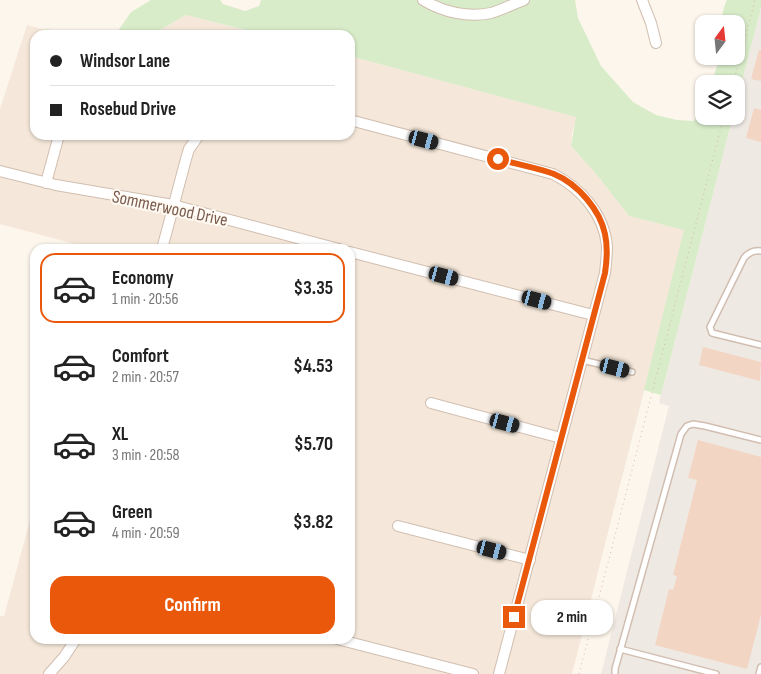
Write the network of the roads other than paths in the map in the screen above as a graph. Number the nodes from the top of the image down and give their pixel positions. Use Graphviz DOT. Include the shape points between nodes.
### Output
graph roads {
  1 [pos="423,0"];
  2 [pos="524,0"];
  3 [pos="642,0"];
  4 [pos="656,43"];
  5 [pos="355,121"];
  6 [pos="58,140"];
  7 [pos="195,140"];
  8 [pos="0,170"];
  9 [pos="46,183"];
  10 [pos="173,205"];
  11 [pos="163,244"];
  12 [pos="320,244"];
  13 [pos="761,251"];
  14 [pos="355,253"];
  15 [pos="593,315"];
  16 [pos="761,345"];
  17 [pos="581,360"];
  18 [pos="632,372"];
  19 [pos="431,403"];
  20 [pos="561,438"];
  21 [pos="761,440"];
  22 [pos="398,526"];
  23 [pos="530,560"];
  24 [pos="73,644"];
  25 [pos="355,644"];
  26 [pos="620,649"];
  27 [pos="761,667"];
  28 [pos="49,674"];
  29 [pos="473,674"];
  30 [pos="499,674"];
  31 [pos="615,674"];
  32 [pos="716,674"];
  33 [pos="759,674"];
  1 -- 2 [label="street" via="444,10 466,14 489,13"];
  3 -- 4 [label="street"];
  5 -- 15 [label="street" via="553,174 571,184 594,209 605,232 605,273"];
  6 -- 9 [label="street"];
  7 -- 10 [label="street" via="189,149"];
  8 -- 9 [label="street, Sommerwood Drive"];
  9 -- 10 [label="street, Sommerwood Drive"];
  10 -- 11 [label="street"];
  10 -- 12 [label="street, Sommerwood Drive"];
  13 -- 16 [label="lane" via="748,253 744,258 710,330"];
  14 -- 15 [label="street"];
  15 -- 17 [label="street"];
  17 -- 18 [label="lane"];
  17 -- 20 [label="street"];
  19 -- 20 [label="street"];
  20 -- 23 [label="street"];
  21 -- 26 [label="lane" via="692,424 681,434"];
  22 -- 23 [label="street"];
  23 -- 30 [label="street"];
  24 -- 28 [label="street"];
  25 -- 29 [label="street"];
  26 -- 31 [label="lane"];
  26 -- 32 [label="lane"];
  27 -- 33 [label="lane"];
}
